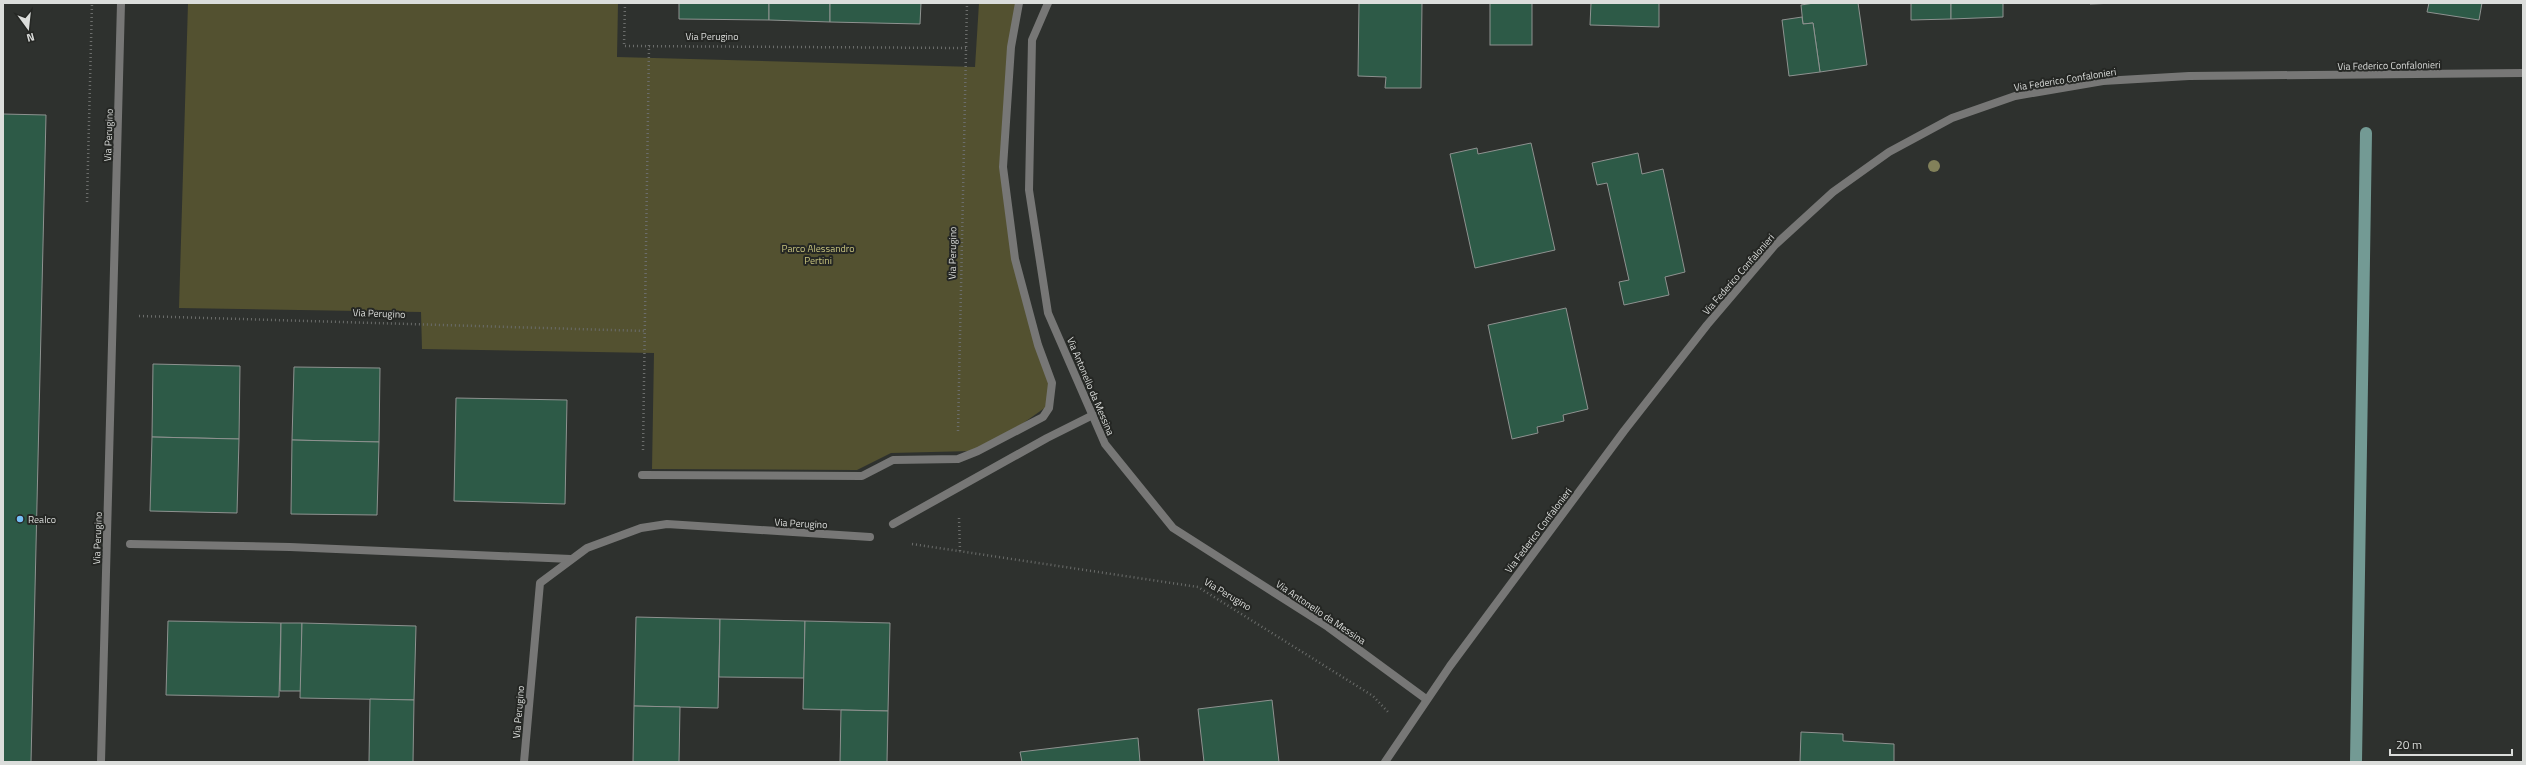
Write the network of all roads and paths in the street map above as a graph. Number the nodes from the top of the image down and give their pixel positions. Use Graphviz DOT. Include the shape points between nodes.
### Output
graph roads {
  1 [pos="121,3"];
  2 [pos="625,3"];
  3 [pos="967,3"];
  4 [pos="1019,3"];
  5 [pos="1048,3"];
  6 [pos="650,45"];
  7 [pos="966,48"];
  8 [pos="2523,73"];
  9 [pos="113,315"];
  10 [pos="645,331"];
  11 [pos="1093,416"];
  12 [pos="958,459"];
  13 [pos="642,475"];
  14 [pos="959,488"];
  15 [pos="893,524"];
  16 [pos="870,537"];
  17 [pos="130,544"];
  18 [pos="960,551"];
  19 [pos="571,560"];
  20 [pos="1426,698"];
  21 [pos="1404,730"];
  22 [pos="101,762"];
  23 [pos="524,762"];
  24 [pos="1385,762"];
  1 -- 9 [label="street, Via Perugino"];
  2 -- 6 [label="path, Via Perugino" via="624,46"];
  3 -- 7 [label="path, Via Perugino"];
  4 -- 12 [label="street" via="1011,47 1003,167 1015,259 1038,345 1052,383 1050,408 1043,417 1026,427"];
  5 -- 11 [label="street, Via Antonello da Messina" via="1032,40 1029,190 1048,313"];
  6 -- 7 [label="path, Via Perugino"];
  6 -- 10 [label="path"];
  7 -- 12 [label="path, Via Perugino"];
  8 -- 20 [label="street, Via Federico Confalonieri" via="2189,76 2103,81 2015,96 1952,118 1889,152 1833,192 1775,245 1716,314 1624,431"];
  9 -- 10 [label="path, Via Perugino"];
  9 -- 22 [label="street, Via Perugino"];
  10 -- 13 [label="path"];
  11 -- 14 [label="street" via="1047,438"];
  11 -- 20 [label="street, Via Antonello da Messina" via="1105,444 1173,528 1328,627"];
  12 -- 13 [label="street" via="893,460 862,476"];
  14 -- 15 [label="street"];
  14 -- 18 [label="path"];
  16 -- 18 [label="path, Via Perugino"];
  16 -- 19 [label="street, Via Perugino" via="667,524 634,531 587,548"];
  17 -- 19 [label="street" via="290,547"];
  18 -- 21 [label="path, Via Perugino" via="1198,587 1373,696"];
  19 -- 23 [label="street, Via Perugino" via="540,583"];
  20 -- 21 [label="street, Via Federico Confalonieri"];
  21 -- 24 [label="street, Via Federico Confalonieri"];
}
